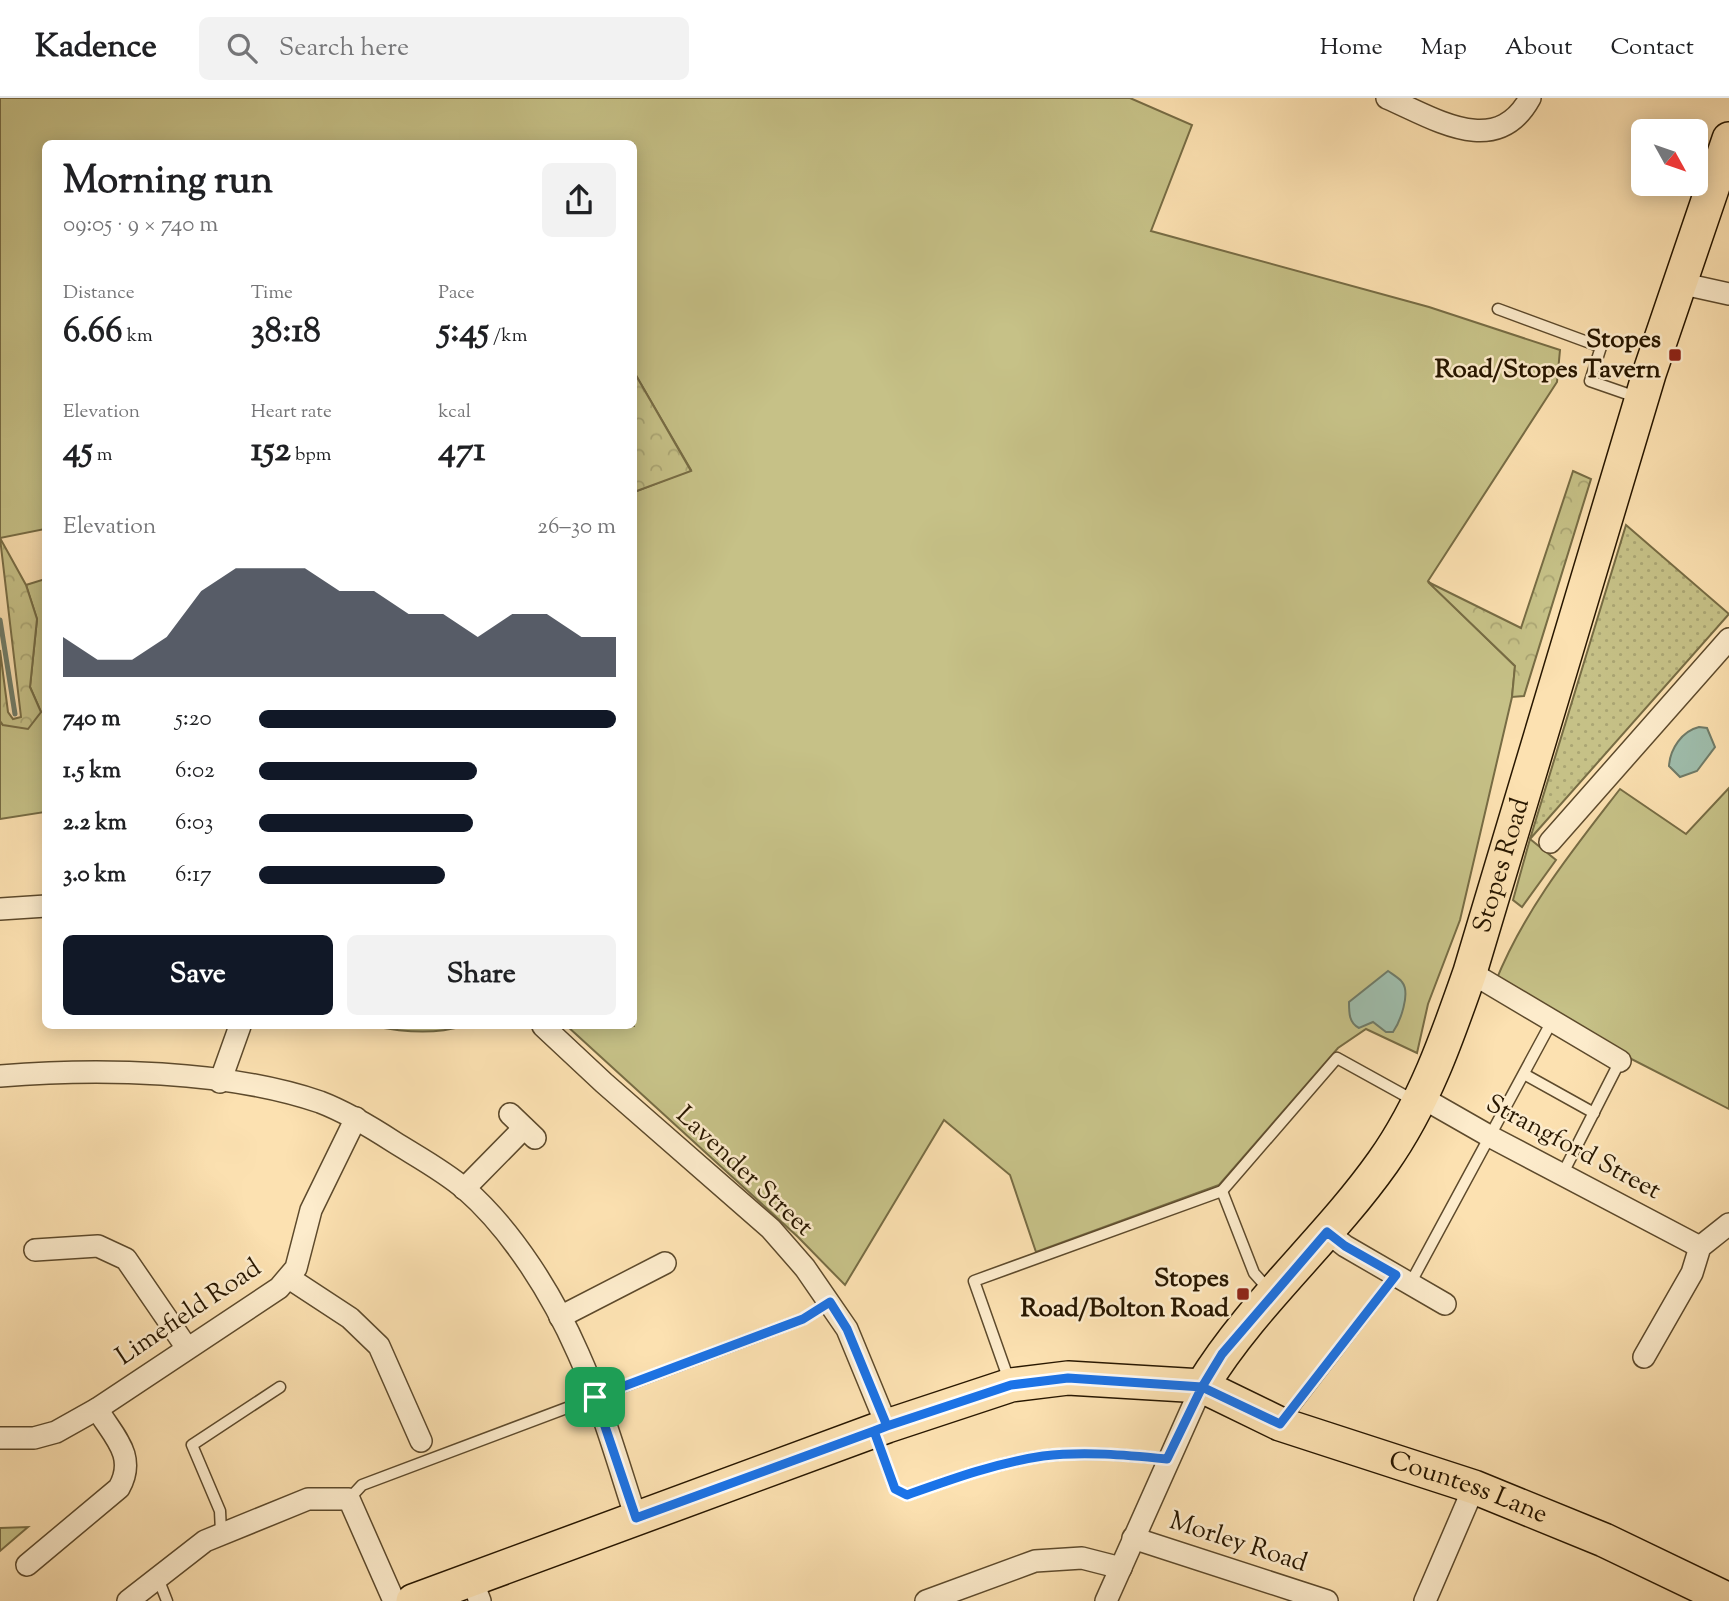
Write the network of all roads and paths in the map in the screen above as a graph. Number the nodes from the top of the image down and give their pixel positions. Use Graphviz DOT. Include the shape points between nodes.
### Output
graph roads {
  1 [pos="1387,98"];
  2 [pos="1530,98"];
  3 [pos="1729,139"];
  4 [pos="1682,274"];
  5 [pos="1729,285"];
  6 [pos="1729,294"];
  7 [pos="1498,309"];
  8 [pos="1641,399"];
  9 [pos="1729,639"];
  10 [pos="1550,842"];
  11 [pos="42,906"];
  12 [pos="0,909"];
  13 [pos="1470,972"];
  14 [pos="1552,1021"];
  15 [pos="239,1029"];
  16 [pos="546,1029"];
  17 [pos="1620,1061"];
  18 [pos="1524,1074"];
  19 [pos="0,1076"];
  20 [pos="220,1082"];
  21 [pos="1420,1100"];
  22 [pos="1594,1113"];
  23 [pos="356,1118"];
  24 [pos="523,1126"];
  25 [pos="1491,1137"];
  26 [pos="1562,1175"];
  27 [pos="464,1189"];
  28 [pos="1222,1191"];
  29 [pos="1728,1218"];
  30 [pos="1327,1232"];
  31 [pos="1700,1247"];
  32 [pos="35,1250"];
  33 [pos="651,1262"];
  34 [pos="289,1278"];
  35 [pos="1403,1280"];
  36 [pos="1273,1294"];
  37 [pos="830,1302"];
  38 [pos="1445,1304"];
  39 [pos="560,1317"];
  40 [pos="187,1348"];
  41 [pos="1645,1358"];
  42 [pos="1011,1385"];
  43 [pos="280,1387"];
  44 [pos="1202,1387"];
  45 [pos="595,1397"];
  46 [pos="97,1409"];
  47 [pos="1280,1424"];
  48 [pos="421,1429"];
  49 [pos="880,1429"];
  50 [pos="0,1438"];
  51 [pos="1167,1459"];
  52 [pos="1474,1488"];
  53 [pos="349,1499"];
  54 [pos="636,1518"];
  55 [pos="221,1532"];
  56 [pos="1133,1538"];
  57 [pos="33,1553"];
  58 [pos="1121,1567"];
  59 [pos="158,1578"];
  60 [pos="476,1590"];
  61 [pos="1729,1600"];
  62 [pos="128,1601"];
  63 [pos="167,1601"];
  64 [pos="394,1601"];
  65 [pos="413,1601"];
  66 [pos="926,1601"];
  67 [pos="1106,1601"];
  68 [pos="1327,1601"];
  69 [pos="1425,1601"];
  1 -- 2 [label="street" via="1463,130 1480,132 1512,121"];
  3 -- 4 [label="main road, Stopes Road"];
  4 -- 5 [label="street"];
  4 -- 6 [label="street"];
  4 -- 8 [label="main road, Stopes Road"];
  7 -- 8 [label="lane" via="1601,347 1590,382"];
  8 -- 13 [label="main road, Stopes Road"];
  9 -- 10 [label="street, Stopes Road"];
  11 -- 12 [label="street"];
  13 -- 14 [label="street"];
  13 -- 21 [label="main road, Stopes Road"];
  14 -- 17 [label="street"];
  14 -- 18 [label="lane"];
  15 -- 20 [label="street"];
  16 -- 37 [label="street, Lavender Street" via="771,1230"];
  17 -- 22 [label="lane"];
  18 -- 22 [label="lane"];
  18 -- 25 [label="lane"];
  19 -- 20 [label="street" via="146,1074"];
  20 -- 23 [label="street" via="280,1091"];
  21 -- 25 [label="street, Strangford Street"];
  21 -- 28 [label="lane" via="1337,1058"];
  21 -- 30 [label="main road, Stopes Road" via="1384,1160"];
  22 -- 26 [label="lane"];
  23 -- 27 [label="street"];
  23 -- 34 [label="street, Limefield Road" via="311,1210 300,1256"];
  24 -- 27 [label="street"];
  25 -- 26 [label="street, Strangford Street"];
  25 -- 35 [label="lane"];
  26 -- 31 [label="street, Strangford Street"];
  27 -- 39 [label="street" via="492,1216"];
  28 -- 36 [label="lane" via="1254,1273"];
  28 -- 42 [label="lane" via="974,1280"];
  29 -- 31 [label="street"];
  30 -- 35 [label="street"];
  30 -- 36 [label="main road, Stopes Road"];
  31 -- 41 [label="street" via="1692,1273"];
  32 -- 40 [label="street" via="98,1246 126,1259"];
  33 -- 39 [label="street"];
  34 -- 40 [label="street, Limefield Road"];
  34 -- 48 [label="street" via="350,1318 379,1346"];
  35 -- 38 [label="street"];
  35 -- 47 [label="lane"];
  36 -- 44 [label="main road, Stopes Road" via="1231,1342"];
  37 -- 45 [label="lane" via="803,1319"];
  37 -- 49 [label="street, Lavender Street" via="847,1329"];
  39 -- 45 [label="street"];
  40 -- 46 [label="street, Limefield Road"];
  42 -- 44 [label="main road" via="1068,1378"];
  42 -- 49 [label="main road"];
  43 -- 55 [label="lane" via="192,1445 220,1511"];
  44 -- 47 [label="main road, Countess Lane"];
  44 -- 51 [label="street"];
  45 -- 53 [label="lane" via="362,1485"];
  45 -- 54 [label="street"];
  46 -- 50 [label="street, Limefield Road" via="56,1432 34,1438"];
  46 -- 57 [label="street" via="125,1455 128,1472 119,1488"];
  47 -- 52 [label="main road, Countess Lane"];
  49 -- 51 [label="lane" via="895,1489 907,1495 984,1468 1045,1456"];
  49 -- 54 [label="main road"];
  51 -- 56 [label="street"];
  52 -- 61 [label="main road, Countess Lane" via="1604,1540"];
  52 -- 69 [label="street"];
  53 -- 55 [label="street" via="307,1499"];
  53 -- 64 [label="street"];
  54 -- 60 [label="main road"];
  55 -- 59 [label="street"];
  56 -- 58 [label="street"];
  56 -- 68 [label="street, Morley Road"];
  58 -- 66 [label="street" via="1082,1558 1035,1561"];
  58 -- 67 [label="street"];
  59 -- 62 [label="street"];
  59 -- 63 [label="lane"];
  60 -- 65 [label="main road"];
}
